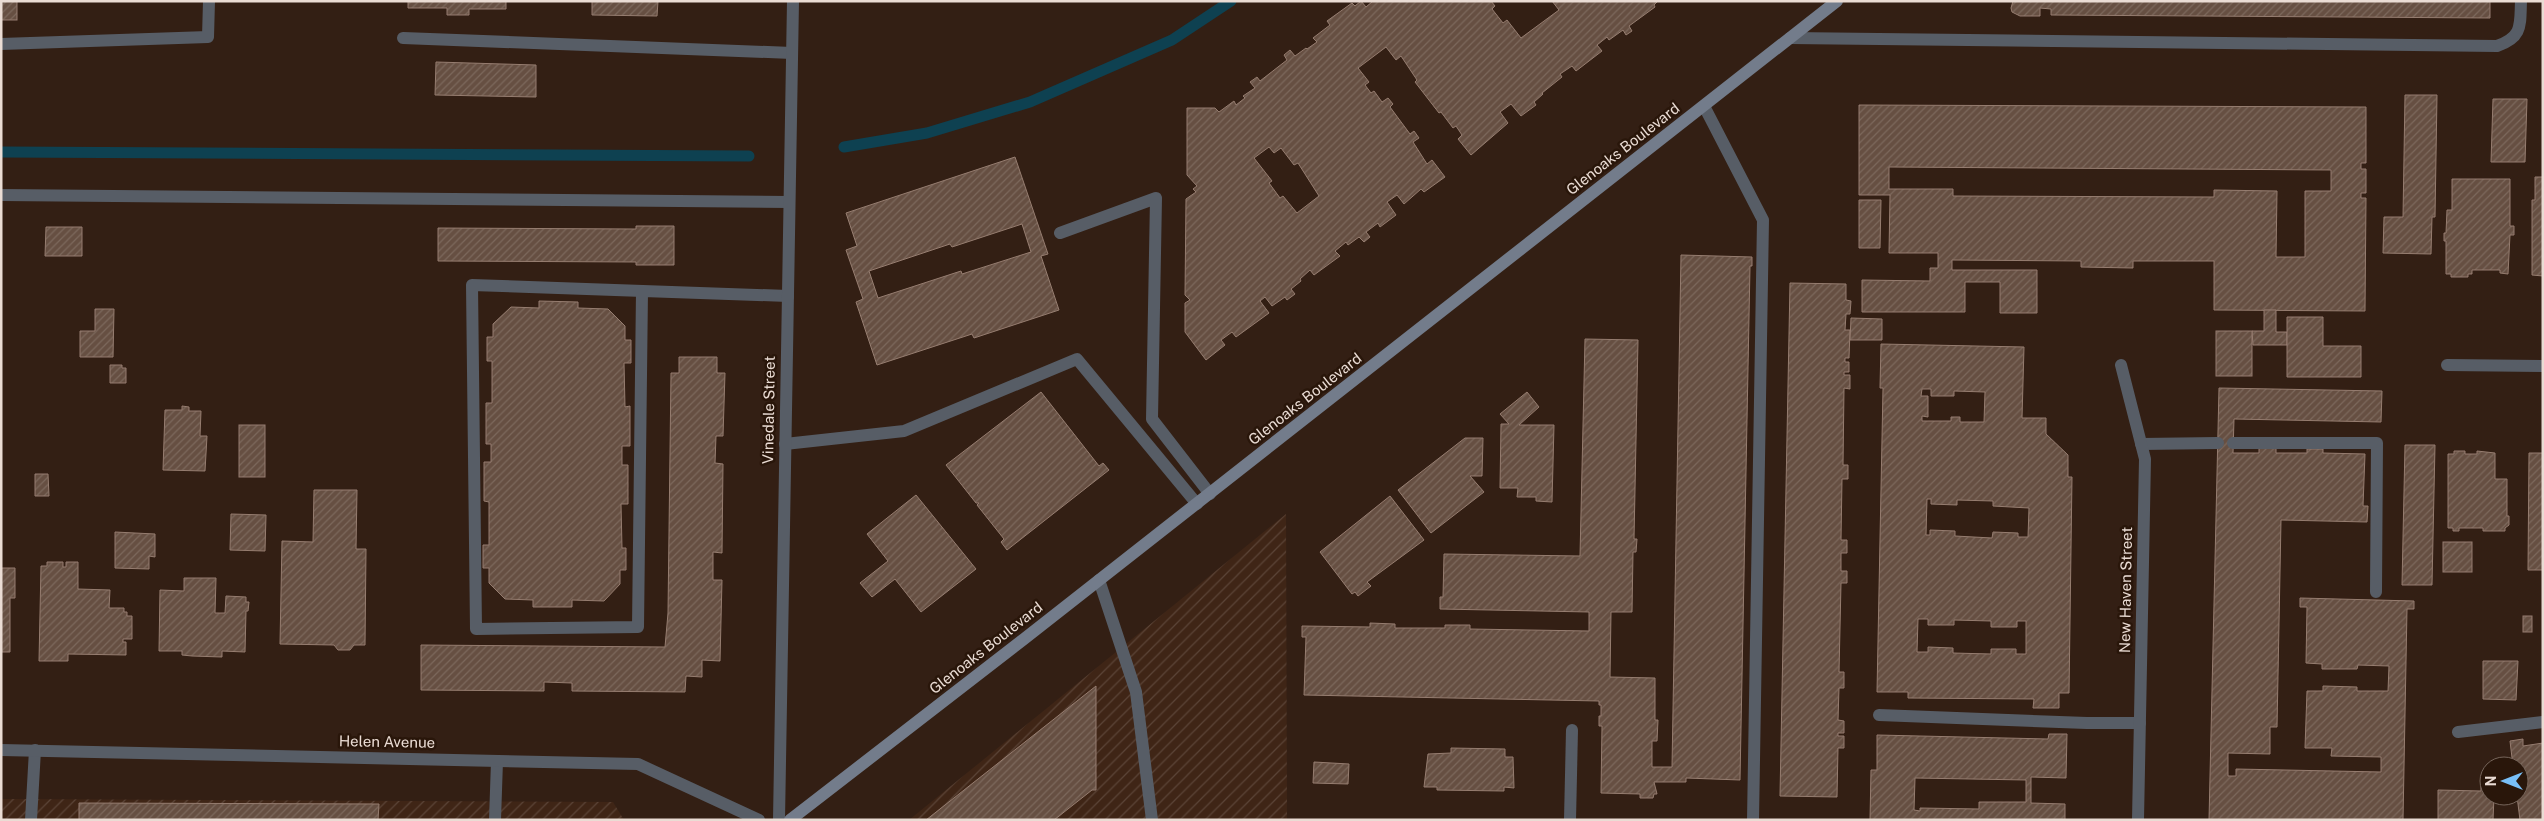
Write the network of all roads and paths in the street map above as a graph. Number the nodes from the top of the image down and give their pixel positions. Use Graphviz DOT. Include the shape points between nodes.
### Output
graph roads {
  1 [pos="209,1"];
  2 [pos="793,1"];
  3 [pos="1837,1"];
  4 [pos="2521,1"];
  5 [pos="403,38"];
  6 [pos="1790,38"];
  7 [pos="1,44"];
  8 [pos="792,53"];
  9 [pos="1704,106"];
  10 [pos="1,195"];
  11 [pos="789,202"];
  12 [pos="1060,232"];
  13 [pos="642,291"];
  14 [pos="788,296"];
  15 [pos="2121,365"];
  16 [pos="2447,365"];
  17 [pos="2543,366"];
  18 [pos="2218,443"];
  19 [pos="2233,443"];
  20 [pos="785,444"];
  21 [pos="2141,444"];
  22 [pos="1210,494"];
  23 [pos="1197,504"];
  24 [pos="1099,580"];
  25 [pos="2376,592"];
  26 [pos="1879,715"];
  27 [pos="2543,722"];
  28 [pos="2140,723"];
  29 [pos="1572,730"];
  30 [pos="2458,732"];
  31 [pos="1,750"];
  32 [pos="35,750"];
  33 [pos="497,761"];
  34 [pos="31,820"];
  35 [pos="495,820"];
  36 [pos="759,820"];
  37 [pos="779,820"];
  38 [pos="790,820"];
  39 [pos="1152,820"];
  40 [pos="1570,820"];
  41 [pos="1753,820"];
  42 [pos="2138,820"];
  1 -- 7 [label="street" via="208,37"];
  2 -- 8 [label="street, Vinedale Street"];
  3 -- 6 [label="main road, Glenoaks Boulevard"];
  4 -- 6 [label="street" via="2520,28 2510,41 2497,46"];
  5 -- 8 [label="street"];
  6 -- 9 [label="main road, Glenoaks Boulevard"];
  8 -- 11 [label="street, Vinedale Street"];
  9 -- 22 [label="main road, Glenoaks Boulevard"];
  9 -- 41 [label="street" via="1763,220"];
  10 -- 11 [label="street"];
  11 -- 14 [label="street, Vinedale Street"];
  12 -- 22 [label="street" via="1156,198 1152,418"];
  13 -- 13 [label="street" via="472,285 476,629 638,627"];
  13 -- 14 [label="street"];
  14 -- 20 [label="street, Vinedale Street"];
  15 -- 21 [label="street, New Haven Street"];
  16 -- 17 [label="street"];
  18 -- 21 [label="street"];
  19 -- 25 [label="street" via="2377,443"];
  20 -- 23 [label="street" via="904,431 1077,359"];
  20 -- 37 [label="street, Vinedale Street"];
  21 -- 28 [label="street, New Haven Street" via="2145,459"];
  22 -- 23 [label="main road, Glenoaks Boulevard"];
  23 -- 24 [label="main road, Glenoaks Boulevard"];
  24 -- 38 [label="main road, Glenoaks Boulevard"];
  24 -- 39 [label="street" via="1136,692"];
  26 -- 28 [label="street"];
  27 -- 30 [label="street"];
  28 -- 42 [label="street, New Haven Street"];
  29 -- 40 [label="street"];
  31 -- 32 [label="street, Helen Avenue"];
  32 -- 33 [label="street, Helen Avenue"];
  32 -- 34 [label="street"];
  33 -- 35 [label="street"];
  33 -- 36 [label="street, Helen Avenue" via="638,764"];
}
